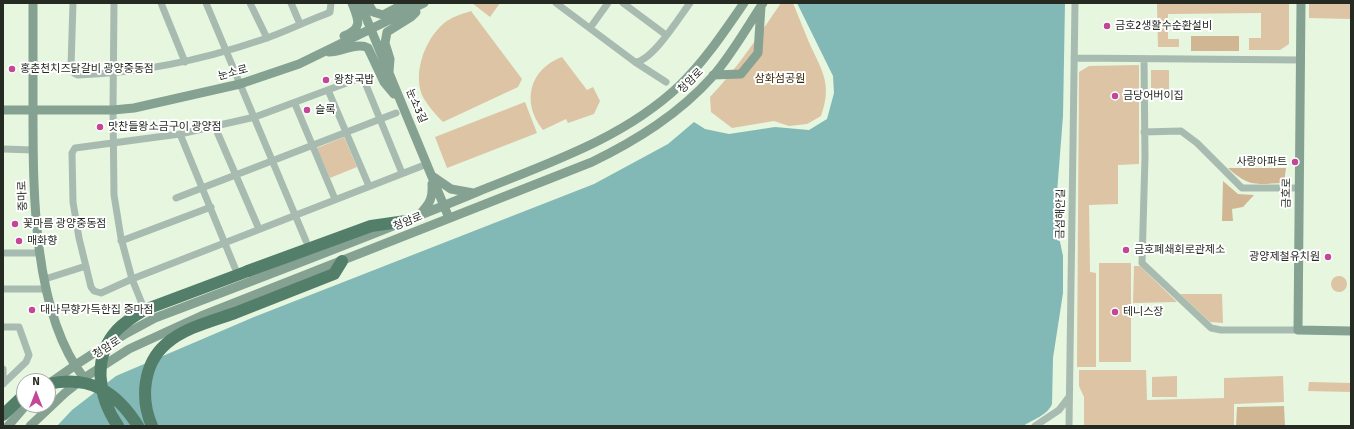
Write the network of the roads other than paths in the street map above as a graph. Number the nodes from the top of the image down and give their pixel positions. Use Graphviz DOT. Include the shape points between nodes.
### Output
graph roads {
  1 [pos="33,3"];
  2 [pos="73,3"];
  3 [pos="114,3"];
  4 [pos="161,3"];
  5 [pos="206,3"];
  6 [pos="250,3"];
  7 [pos="291,3"];
  8 [pos="331,3"];
  9 [pos="352,3"];
  10 [pos="360,3"];
  11 [pos="368,3"];
  12 [pos="423,3"];
  13 [pos="556,3"];
  14 [pos="608,3"];
  15 [pos="624,3"];
  16 [pos="690,3"];
  17 [pos="744,3"];
  18 [pos="1075,3"];
  19 [pos="1301,3"];
  20 [pos="762,5"];
  21 [pos="300,24"];
  22 [pos="590,28"];
  23 [pos="371,30"];
  24 [pos="666,35"];
  25 [pos="267,38"];
  26 [pos="226,51"];
  27 [pos="325,52"];
  28 [pos="1074,58"];
  29 [pos="1144,59"];
  30 [pos="1301,60"];
  31 [pos="185,62"];
  32 [pos="635,62"];
  33 [pos="389,73"];
  34 [pos="113,74"];
  35 [pos="713,75"];
  36 [pos="666,82"];
  37 [pos="240,84"];
  38 [pos="328,90"];
  39 [pos="401,102"];
  40 [pos="295,104"];
  41 [pos="3,110"];
  42 [pos="33,110"];
  43 [pos="112,110"];
  44 [pos="396,113"];
  45 [pos="255,117"];
  46 [pos="380,119"];
  47 [pos="216,127"];
  48 [pos="346,132"];
  49 [pos="1144,132"];
  50 [pos="180,134"];
  51 [pos="113,144"];
  52 [pos="312,145"];
  53 [pos="3,150"];
  54 [pos="33,150"];
  55 [pos="273,160"];
  56 [pos="427,164"];
  57 [pos="402,174"];
  58 [pos="236,175"];
  59 [pos="431,175"];
  60 [pos="369,186"];
  61 [pos="203,188"];
  62 [pos="1300,188"];
  63 [pos="476,193"];
  64 [pos="176,198"];
  65 [pos="335,199"];
  66 [pos="444,206"];
  67 [pos="211,207"];
  68 [pos="296,214"];
  69 [pos="418,216"];
  70 [pos="449,218"];
  71 [pos="406,220"];
  72 [pos="259,229"];
  73 [pos="306,240"];
  74 [pos="121,241"];
  75 [pos="226,242"];
  76 [pos="3,253"];
  77 [pos="40,253"];
  78 [pos="342,261"];
  79 [pos="86,266"];
  80 [pos="235,268"];
  81 [pos="45,279"];
  82 [pos="132,279"];
  83 [pos="3,289"];
  84 [pos="47,289"];
  85 [pos="143,306"];
  86 [pos="3,327"];
  87 [pos="1298,330"];
  88 [pos="1351,330"];
  89 [pos="74,365"];
  90 [pos="3,370"];
  91 [pos="56,378"];
  92 [pos="84,378"];
  93 [pos="56,383"];
  94 [pos="3,384"];
  95 [pos="1070,397"];
  96 [pos="16,403"];
  97 [pos="19,413"];
  98 [pos="3,415"];
  99 [pos="8,426"];
  100 [pos="30,426"];
  101 [pos="118,426"];
  102 [pos="138,426"];
  103 [pos="152,426"];
  104 [pos="1035,426"];
  105 [pos="1069,426"];
  1 -- 42 [label="street, 중마로"];
  2 -- 34 [label="street" via="72,70 78,75"];
  3 -- 34 [label="street"];
  4 -- 31 [label="street"];
  5 -- 26 [label="street"];
  6 -- 25 [label="street"];
  7 -- 21 [label="street"];
  8 -- 21 [label="street" via="330,12"];
  9 -- 27 [label="street" via="358,17 356,30 333,41"];
  10 -- 23 [label="street, 눈소3길"];
  11 -- 12 [label="street" via="373,12 383,15 402,4"];
  12 -- 23 [label="street, 눈소로"];
  12 -- 33 [label="street" via="411,17 387,32 385,43 390,59"];
  13 -- 22 [label="street"];
  14 -- 22 [label="street"];
  15 -- 24 [label="street"];
  16 -- 24 [label="street"];
  17 -- 63 [label="street, 청암로" via="704,59 678,87 648,110 588,147"];
  18 -- 28 [label="street, 금섬해안길"];
  19 -- 30 [label="street, 금호로"];
  20 -- 35 [label="street, 청암로"];
  20 -- 35 [label="street" via="758,53 741,74"];
  21 -- 25 [label="street"];
  22 -- 32 [label="street"];
  23 -- 27 [label="street, 눈소로"];
  23 -- 33 [label="street, 눈소3길"];
  24 -- 32 [label="street" via="646,57 640,62"];
  25 -- 26 [label="street"];
  26 -- 31 [label="street"];
  26 -- 37 [label="street"];
  27 -- 37 [label="street, 눈소로" via="285,70"];
  27 -- 39 [label="street" via="338,52 359,45 368,48 384,82"];
  28 -- 29 [label="street"];
  28 -- 95 [label="street, 금섬해안길"];
  29 -- 30 [label="street"];
  29 -- 49 [label="street"];
  30 -- 62 [label="street, 금호로"];
  31 -- 34 [label="street"];
  32 -- 36 [label="street"];
  33 -- 39 [label="street, 눈소3길"];
  34 -- 43 [label="street"];
  35 -- 70 [label="street, 청암로" via="671,115 626,145 592,162"];
  37 -- 43 [label="street, 눈소로" via="157,104"];
  37 -- 45 [label="street"];
  38 -- 40 [label="street"];
  38 -- 46 [label="street" via="360,78 364,80"];
  38 -- 48 [label="street"];
  39 -- 56 [label="street, 눈소3길"];
  40 -- 45 [label="street"];
  40 -- 52 [label="street"];
  41 -- 42 [label="street, 눈소로"];
  42 -- 43 [label="street, 눈소로"];
  42 -- 54 [label="street, 중마로"];
  43 -- 51 [label="street"];
  44 -- 46 [label="street"];
  45 -- 47 [label="street"];
  45 -- 55 [label="street"];
  46 -- 48 [label="street"];
  46 -- 57 [label="street"];
  47 -- 50 [label="street"];
  47 -- 58 [label="street"];
  48 -- 52 [label="street"];
  48 -- 60 [label="street"];
  49 -- 62 [label="street" via="1181,131 1197,143 1242,188"];
  49 -- 87 [label="street" via="1142,263 1211,328"];
  50 -- 51 [label="street"];
  50 -- 61 [label="street"];
  51 -- 74 [label="street" via="114,195"];
  51 -- 79 [label="street" via="80,146 72,153 73,202"];
  52 -- 55 [label="street"];
  52 -- 65 [label="street"];
  53 -- 54 [label="street"];
  54 -- 77 [label="street, 중마로"];
  55 -- 58 [label="street"];
  55 -- 68 [label="street"];
  56 -- 57 [label="street"];
  56 -- 59 [label="street, 눈소3길"];
  57 -- 60 [label="street"];
  58 -- 61 [label="street"];
  58 -- 72 [label="street"];
  59 -- 63 [label="street" via="451,189"];
  59 -- 66 [label="street, 눈소3길"];
  59 -- 69 [label="street" via="433,196"];
  60 -- 65 [label="street"];
  61 -- 64 [label="street"];
  61 -- 67 [label="street"];
  62 -- 87 [label="street, 금호로"];
  63 -- 66 [label="street, 청암로"];
  65 -- 68 [label="street"];
  66 -- 69 [label="street, 청암로"];
  66 -- 70 [label="street, 눈소3길"];
  67 -- 74 [label="street"];
  67 -- 75 [label="street"];
  68 -- 72 [label="street"];
  68 -- 73 [label="street"];
  69 -- 71 [label="street, 청암로"];
  70 -- 78 [label="street, 청암로"];
  71 -- 89 [label="street, 청암로" via="155,318 118,336"];
  71 -- 101 [label="highway, bridge" via="371,226 144,310 128,320 116,331 103,352 100,385 106,407"];
  72 -- 75 [label="street"];
  74 -- 82 [label="street"];
  75 -- 80 [label="street"];
  75 -- 82 [label="street"];
  76 -- 77 [label="street"];
  77 -- 81 [label="street, 중마로"];
  78 -- 92 [label="street, 청암로" via="201,316 129,348"];
  78 -- 103 [label="highway" via="334,274 188,330 165,344 147,375 145,386"];
  79 -- 81 [label="street"];
  79 -- 82 [label="street" via="91,287 97,293"];
  81 -- 84 [label="street, 중마로"];
  82 -- 85 [label="street"];
  83 -- 84 [label="street"];
  84 -- 89 [label="street, 중마로" via="56,322"];
  86 -- 94 [label="street" via="19,327 29,355 26,362"];
  87 -- 88 [label="street"];
  89 -- 91 [label="street, 청암로"];
  89 -- 92 [label="street, 중마로"];
  90 -- 94 [label="street"];
  92 -- 100 [label="street, 청암로"];
  93 -- 102 [label="highway, bridge" via="87,383 106,391 123,404"];
  95 -- 104 [label="street" via="1059,410"];
  95 -- 105 [label="street, 금섬해안길"];
  96 -- 98 [label="highway"];
  97 -- 99 [label="street"];
}
